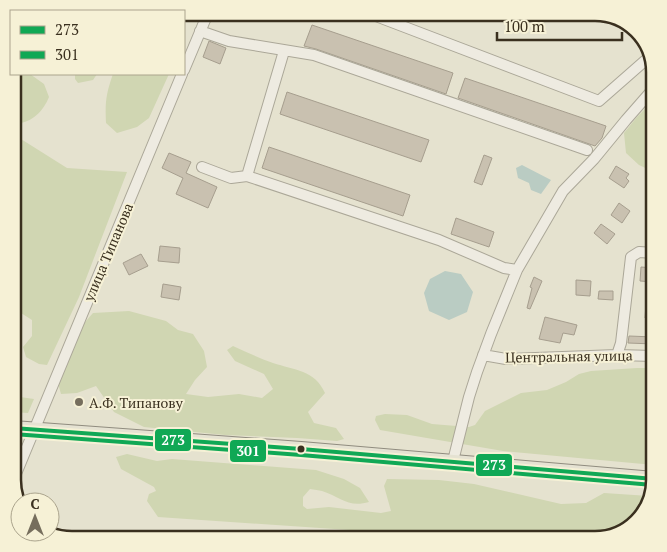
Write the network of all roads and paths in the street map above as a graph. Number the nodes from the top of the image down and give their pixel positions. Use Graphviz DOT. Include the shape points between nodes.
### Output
graph roads {
  1 [pos="204,21"];
  2 [pos="391,21"];
  3 [pos="200,31"];
  4 [pos="284,51"];
  5 [pos="644,61"];
  6 [pos="185,68"];
  7 [pos="182,75"];
  8 [pos="646,97"];
  9 [pos="587,150"];
  10 [pos="202,167"];
  11 [pos="247,176"];
  12 [pos="646,252"];
  13 [pos="517,270"];
  14 [pos="483,355"];
  15 [pos="617,355"];
  16 [pos="646,356"];
  17 [pos="21,429"];
  18 [pos="33,430"];
  19 [pos="21,461"];
  20 [pos="453,461"];
  21 [pos="646,478"];
  1 -- 3 [label="street"];
  2 -- 5 [label="street" via="599,101"];
  3 -- 4 [label="street" via="229,41"];
  3 -- 6 [label="street"];
  4 -- 9 [label="street" via="314,55"];
  4 -- 11 [label="street"];
  7 -- 18 [label="street, улица Типанова"];
  8 -- 13 [label="street" via="563,191"];
  10 -- 11 [label="street" via="231,178"];
  11 -- 13 [label="street" via="439,240 504,268"];
  12 -- 15 [label="street" via="631,257"];
  13 -- 14 [label="street"];
  14 -- 15 [label="street, Центральная улица" via="506,359"];
  14 -- 20 [label="street"];
  15 -- 16 [label="street, Центральная улица"];
  17 -- 18 [label="main road"];
  18 -- 19 [label="street, улица Типанова"];
  18 -- 20 [label="main road"];
  20 -- 21 [label="main road"];
}
